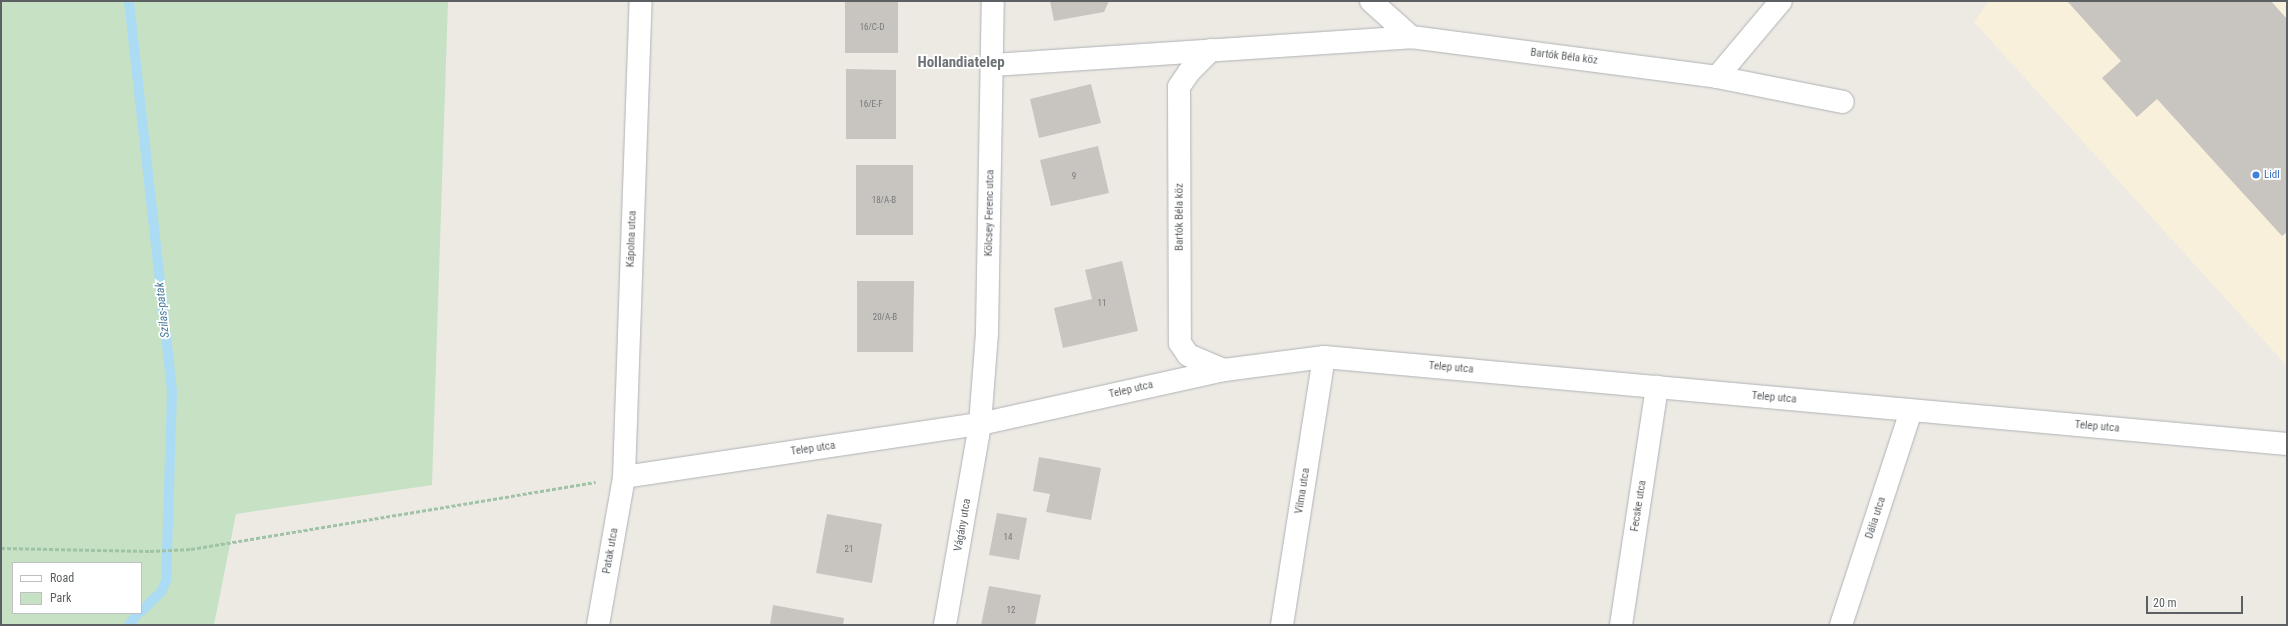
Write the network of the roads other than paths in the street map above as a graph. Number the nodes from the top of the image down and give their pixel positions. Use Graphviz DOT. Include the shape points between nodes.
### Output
graph roads {
  1 [pos="641,1"];
  2 [pos="993,1"];
  3 [pos="1372,1"];
  4 [pos="1781,1"];
  5 [pos="1411,38"];
  6 [pos="1211,50"];
  7 [pos="994,65"];
  8 [pos="1717,77"];
  9 [pos="1843,102"];
  10 [pos="1324,357"];
  11 [pos="1224,370"];
  12 [pos="1657,387"];
  13 [pos="1911,411"];
  14 [pos="980,424"];
  15 [pos="2287,444"];
  16 [pos="624,477"];
  17 [pos="598,625"];
  18 [pos="945,625"];
  19 [pos="1282,625"];
  20 [pos="1621,625"];
  21 [pos="1841,625"];
  1 -- 16 [label="street, Kápolna utca"];
  2 -- 7 [label="street, Kölcsey Ferenc utca"];
  3 -- 5 [label="street"];
  4 -- 8 [label="street"];
  5 -- 6 [label="street, Bartók Béla köz"];
  5 -- 8 [label="street, Bartók Béla köz"];
  6 -- 7 [label="street, Bartók Béla köz"];
  6 -- 11 [label="street, Bartók Béla köz" via="1189,72 1179,87 1180,343 1188,355"];
  7 -- 14 [label="street, Kölcsey Ferenc utca" via="987,332"];
  8 -- 9 [label="street, Bartók Béla köz"];
  10 -- 11 [label="street, Telep utca"];
  10 -- 12 [label="street, Telep utca"];
  10 -- 19 [label="street, Vilma utca"];
  11 -- 14 [label="street, Telep utca"];
  12 -- 13 [label="street, Telep utca"];
  12 -- 20 [label="street, Fecske utca"];
  13 -- 15 [label="street, Telep utca"];
  13 -- 21 [label="street, Dália utca"];
  14 -- 16 [label="street, Telep utca"];
  14 -- 18 [label="street, Vágány utca"];
  16 -- 17 [label="street, Patak utca"];
}
